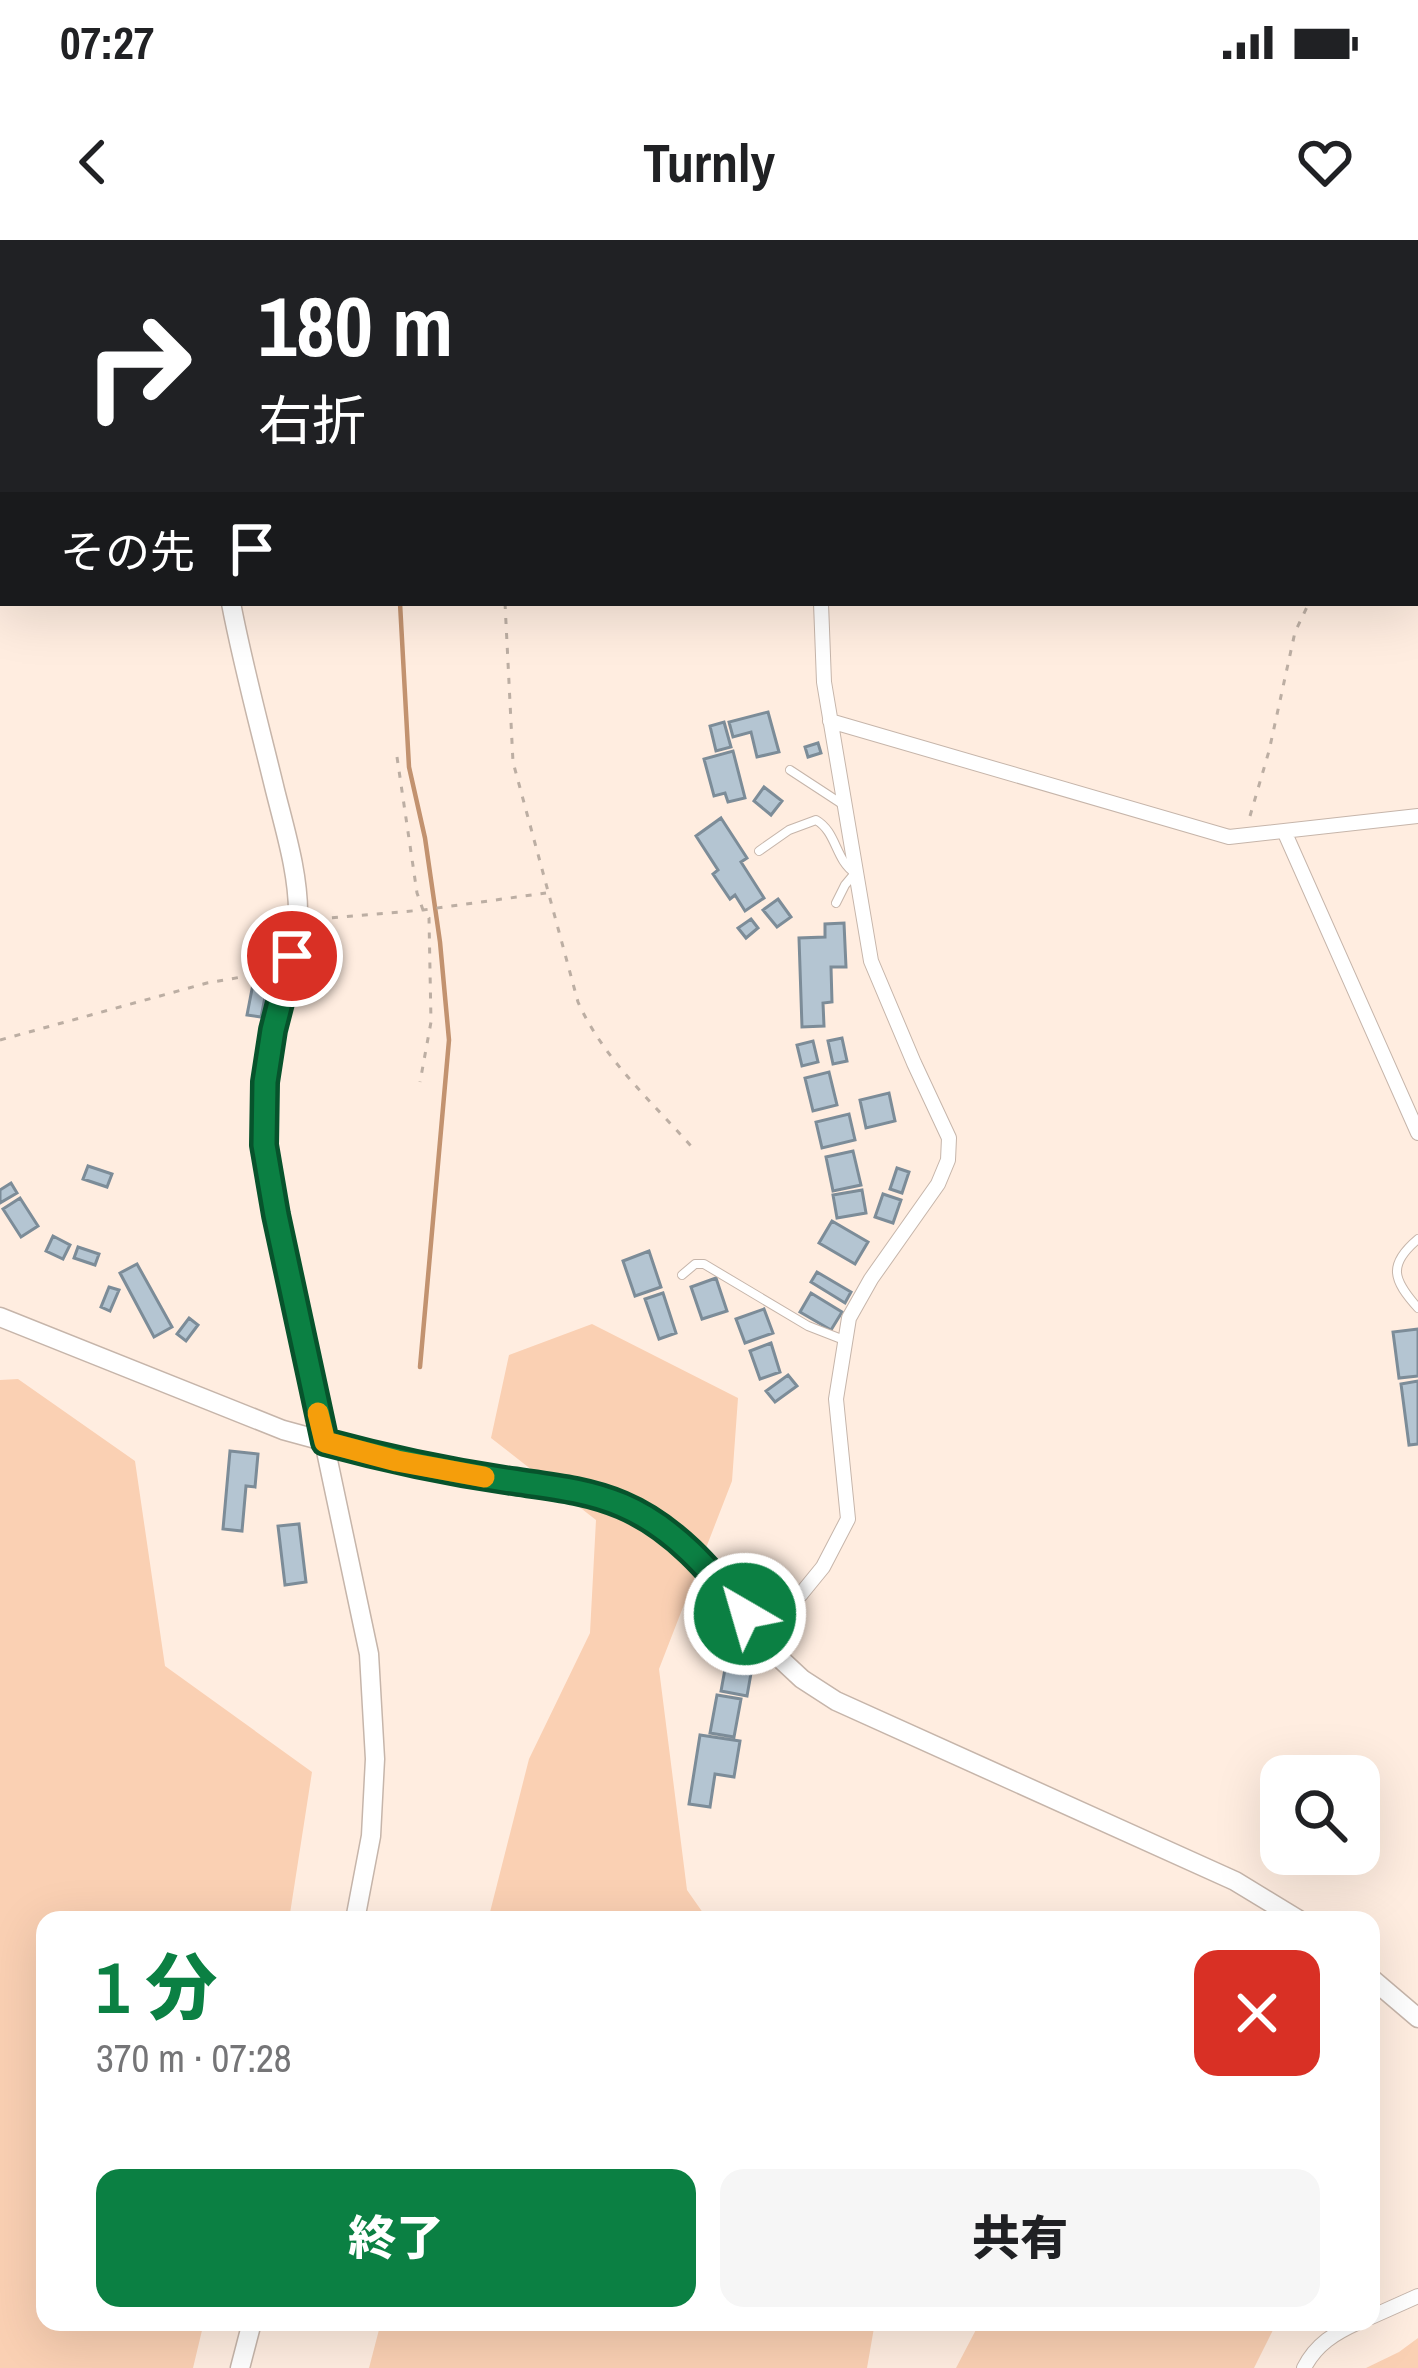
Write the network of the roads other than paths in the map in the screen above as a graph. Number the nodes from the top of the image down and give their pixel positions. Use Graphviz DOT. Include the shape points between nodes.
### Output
graph roads {
  1 [pos="232,606"];
  2 [pos="820,606"];
  3 [pos="830,721"];
  4 [pos="790,770"];
  5 [pos="843,805"];
  6 [pos="1418,816"];
  7 [pos="1284,831"];
  8 [pos="759,850"];
  9 [pos="855,874"];
  10 [pos="836,903"];
  11 [pos="1418,1133"];
  12 [pos="1418,1239"];
  13 [pos="682,1274"];
  14 [pos="1418,1308"];
  15 [pos="0,1317"];
  16 [pos="844,1340"];
  17 [pos="325,1442"];
  18 [pos="759,1632"];
  19 [pos="357,1911"];
  20 [pos="1284,1911"];
  21 [pos="1380,1986"];
  22 [pos="1418,2018"];
  23 [pos="1418,2296"];
  24 [pos="1380,2313"];
  25 [pos="250,2331"];
  26 [pos="1342,2331"];
  27 [pos="240,2368"];
  28 [pos="1304,2368"];
  1 -- 17 [label="street" via="294,878 298,916 265,1082 264,1145"];
  2 -- 3 [label="street"];
  3 -- 5 [label="street"];
  3 -- 7 [label="street" via="1228,837"];
  4 -- 5 [label="lane"];
  5 -- 9 [label="street"];
  6 -- 7 [label="street"];
  7 -- 11 [label="street"];
  8 -- 9 [label="lane" via="816,820"];
  9 -- 10 [label="lane"];
  9 -- 16 [label="street" via="871,961 950,1138 938,1184 871,1279"];
  12 -- 14 [label="lane" via="1395,1269"];
  13 -- 16 [label="lane" via="704,1264"];
  15 -- 17 [label="street"];
  16 -- 18 [label="street" via="836,1399 848,1519 823,1567"];
  17 -- 18 [label="street" via="623,1505 709,1568"];
  17 -- 19 [label="street" via="369,1654 374,1778"];
  18 -- 20 [label="street" via="802,1679 836,1701 1235,1881"];
  21 -- 22 [label="street"];
  23 -- 24 [label="street"];
  25 -- 27 [label="street"];
  26 -- 28 [label="street"];
}
